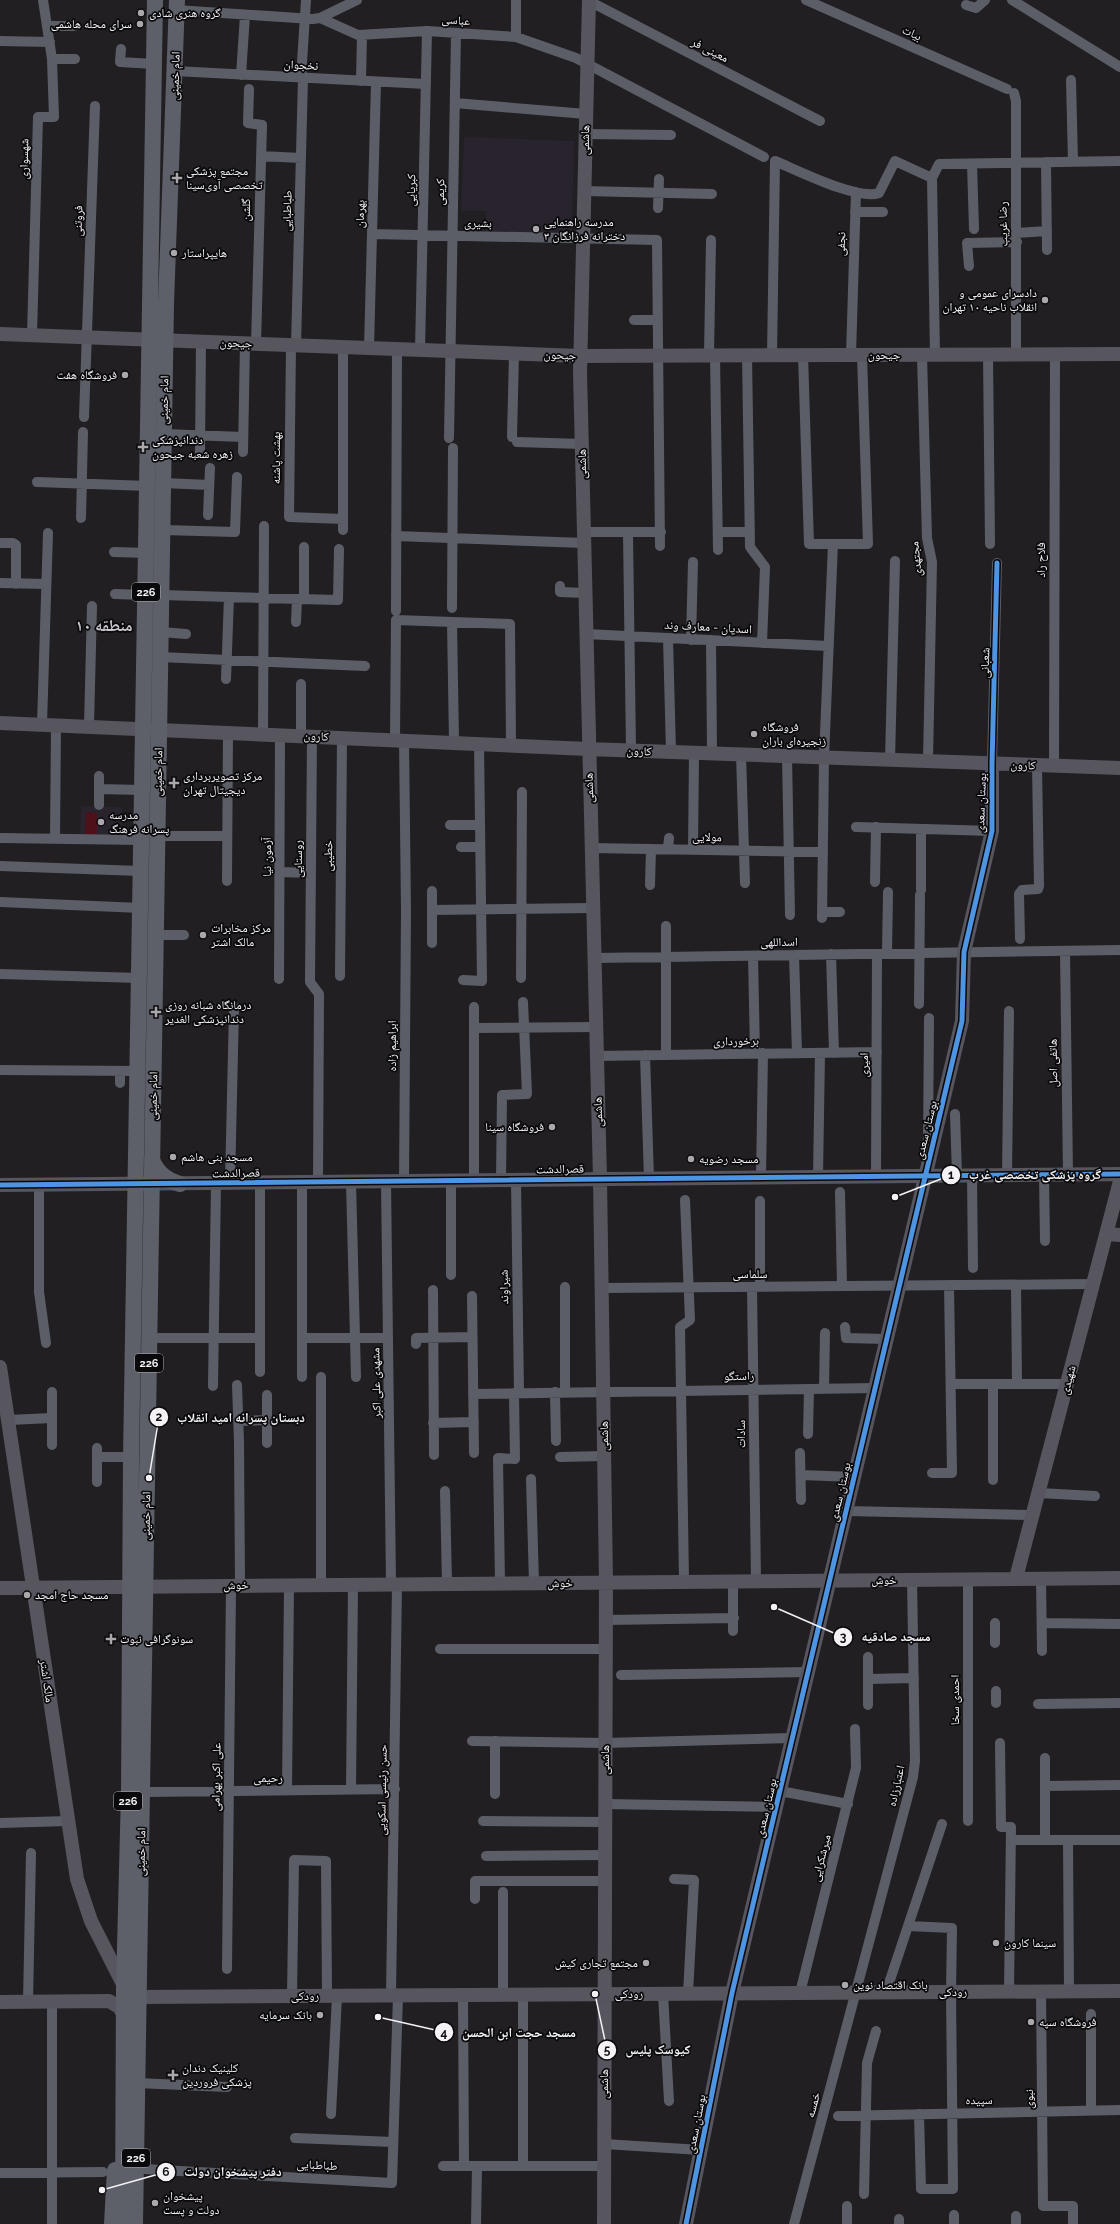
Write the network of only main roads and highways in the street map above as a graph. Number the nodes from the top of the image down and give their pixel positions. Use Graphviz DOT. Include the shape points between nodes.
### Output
graph roads {
  1 [pos="155,0"];
  2 [pos="589,1"];
  3 [pos="177,5"];
  4 [pos="150,294"];
  5 [pos="166,296"];
  6 [pos="0,334"];
  7 [pos="149,340"];
  8 [pos="165,340"];
  9 [pos="1120,354"];
  10 [pos="580,356"];
  11 [pos="156,485"];
  12 [pos="154,595"];
  13 [pos="0,723"];
  14 [pos="143,728"];
  15 [pos="159,729"];
  16 [pos="588,749"];
  17 [pos="992,764"];
  18 [pos="1120,768"];
  19 [pos="152,1160"];
  20 [pos="926,1169"];
  21 [pos="1120,1174"];
  22 [pos="600,1178"];
  23 [pos="1120,1181"];
  24 [pos="144,1184"];
  25 [pos="180,1184"];
  26 [pos="0,1185"];
  27 [pos="1113,1234"];
  28 [pos="0,1367"];
  29 [pos="1016,1578"];
  30 [pos="1120,1578"];
  31 [pos="830,1580"];
  32 [pos="606,1582"];
  33 [pos="138,1587"];
  34 [pos="0,1588"];
  35 [pos="34,1588"];
  36 [pos="135,1763"];
  37 [pos="124,1986"];
  38 [pos="1120,1991"];
  39 [pos="732,1993"];
  40 [pos="605,1994"];
  41 [pos="138,1997"];
  42 [pos="0,2002"];
  43 [pos="124,2015"];
  44 [pos="129,2124"];
  45 [pos="130,2191"];
  46 [pos="112,2224"];
  47 [pos="124,2224"];
  48 [pos="135,2224"];
  49 [pos="145,2224"];
  50 [pos="604,2224"];
  51 [pos="686,2224"];
  1 -- 4 [label="main road, امام خمینی / 226"];
  2 -- 10 [label="main road, هاشمی"];
  3 -- 5 [label="main road, امام خمینی / 226"];
  4 -- 5 [label="main road" via="156,301 161,301"];
  4 -- 7 [label="main road, امام خمینی / 226"];
  5 -- 8 [label="main road, امام خمینی / 226"];
  6 -- 7 [label="main road, جیحون"];
  7 -- 8 [label="main road, جیحون"];
  7 -- 11 [label="main road, امام خمینی / 226"];
  8 -- 10 [label="main road, جیحون"];
  8 -- 11 [label="main road, امام خمینی / 226" via="164,434"];
  9 -- 10 [label="main road, جیحون"];
  10 -- 16 [label="main road, هاشمی"];
  11 -- 12 [label="main road, امام خمینی / 226" via="163,530"];
  11 -- 12 [label="main road, امام خمینی / 226" via="147,553"];
  12 -- 14 [label="main road, امام خمینی / 226"];
  12 -- 15 [label="main road, امام خمینی / 226" via="161,632"];
  13 -- 14 [label="main road"];
  14 -- 15 [label="main road, کارون"];
  14 -- 24 [label="main road, امام خمینی / 226" via="138,1071"];
  15 -- 16 [label="main road, کارون"];
  15 -- 19 [label="main road, امام خمینی / 226"];
  16 -- 17 [label="main road, کارون"];
  16 -- 22 [label="main road, هاشمی"];
  17 -- 18 [label="main road, کارون"];
  17 -- 20 [label="main road, بوستان سعدی" via="992,831 964,952 962,1021"];
  19 -- 24 [label="main road, امام خمینی / 226"];
  19 -- 25 [label="main road" via="157,1170 165,1177"];
  20 -- 21 [label="main road, قصرالدشت" via="957,1175"];
  20 -- 22 [label="main road, قصرالدشت" via="876,1176"];
  20 -- 31 [label="main road, بوستان سعدی"];
  22 -- 25 [label="main road, قصرالدشت"];
  22 -- 32 [label="main road, هاشمی"];
  23 -- 27 [label="main road, شهیدی"];
  24 -- 25 [label="main road, قصرالدشت"];
  24 -- 26 [label="main road, قصرالدشت"];
  24 -- 33 [label="main road, امام خمینی / 226" via="149,1338"];
  24 -- 33 [label="main road, امام خمینی / 226" via="131,1457"];
  27 -- 29 [label="main road, شهیدی" via="1093,1284"];
  28 -- 35 [label="main road, مالک اشتر"];
  29 -- 30 [label="main road, خوش"];
  29 -- 31 [label="main road, خوش"];
  31 -- 32 [label="main road, خوش"];
  31 -- 39 [label="main road, بوستان سعدی"];
  32 -- 33 [label="main road, خوش"];
  32 -- 40 [label="main road, هاشمی"];
  33 -- 35 [label="main road, خوش"];
  33 -- 36 [label="main road, امام خمینی / 226"];
  34 -- 35 [label="main road, خوش"];
  35 -- 37 [label="main road, مالک اشتر" via="77,1879 91,1921"];
  36 -- 37 [label="main road, امام خمینی / 226"];
  36 -- 41 [label="main road, امام خمینی / 226" via="142,1792"];
  37 -- 43 [label="main road, امام خمینی / 226"];
  38 -- 39 [label="main road, رودکی"];
  39 -- 40 [label="main road, رودکی"];
  39 -- 51 [label="main road, بوستان سعدی"];
  40 -- 41 [label="main road, رودکی"];
  40 -- 50 [label="main road, هاشمی"];
  41 -- 44 [label="main road, امام خمینی / 226" via="137,2083"];
  42 -- 43 [label="main road" via="104,2001 116,2004"];
  43 -- 44 [label="main road, امام خمینی / 226"];
  44 -- 45 [label="main road, امام خمینی / 226"];
  44 -- 46 [label="main road" via="114,2176"];
  44 -- 49 [label="main road" via="144,2169"];
  45 -- 47 [label="main road, 226"];
  45 -- 48 [label="main road, 226"];
}
